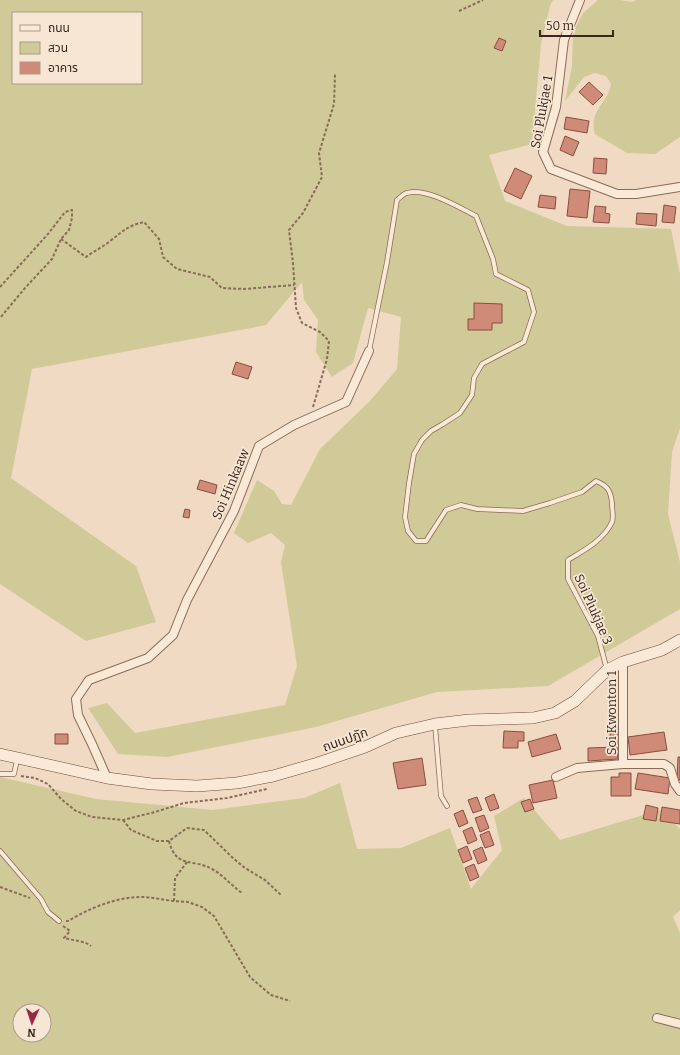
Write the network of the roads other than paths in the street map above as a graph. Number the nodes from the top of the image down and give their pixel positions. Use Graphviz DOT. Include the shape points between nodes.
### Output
graph roads {
  1 [pos="580,0"];
  2 [pos="680,187"];
  3 [pos="406,193"];
  4 [pos="369,351"];
  5 [pos="680,640"];
  6 [pos="623,662"];
  7 [pos="607,670"];
  8 [pos="435,724"];
  9 [pos="0,754"];
  10 [pos="18,757"];
  11 [pos="623,764"];
  12 [pos="0,774"];
  13 [pos="556,777"];
  14 [pos="107,778"];
  15 [pos="680,791"];
  16 [pos="447,806"];
  17 [pos="0,851"];
  18 [pos="59,921"];
  19 [pos="657,1018"];
  20 [pos="680,1024"];
  1 -- 2 [label="street, Soi Plukjae 1" via="564,40 556,107 543,152 551,169 617,194 636,194"];
  3 -- 4 [label="lane, Soi Hinkaaw" via="397,200"];
  3 -- 7 [label="lane, Soi Plukjae 3" via="423,192 450,202 476,216 496,274 528,290 534,312 524,342 482,364 474,378 472,395 460,413 431,431 422,440 414,454 409,483 405,517 408,531 416,541 426,541 446,510 460,505 478,509 523,511 582,492 596,481 605,484 612,494 612,522 602,536 568,560 568,579 598,636"];
  4 -- 14 [label="street, Soi Hinkaaw" via="346,402 294,425 259,446 234,511 187,600 173,635 148,658 89,680 76,699 78,715"];
  5 -- 6 [label="main road, ถนนปฏัก" via="662,650"];
  6 -- 7 [label="main road, ถนนปฏัก"];
  6 -- 11 [label="street, Soi Kwonton 1"];
  7 -- 8 [label="main road, ถนนปฏัก" via="575,701 555,713 533,718"];
  8 -- 14 [label="main road, ถนนปฏัก" via="396,734 318,763 237,783 197,786"];
  8 -- 16 [label="lane" via="441,796"];
  9 -- 10 [label="main road, ถนนปฏัก"];
  10 -- 12 [label="lane" via="14,774"];
  10 -- 14 [label="main road, ถนนปฏัก"];
  11 -- 13 [label="street" via="577,768"];
  11 -- 15 [label="street" via="664,764 670,768"];
  17 -- 18 [label="lane" via="43,902 48,912"];
  19 -- 20 [label="street"];
}
